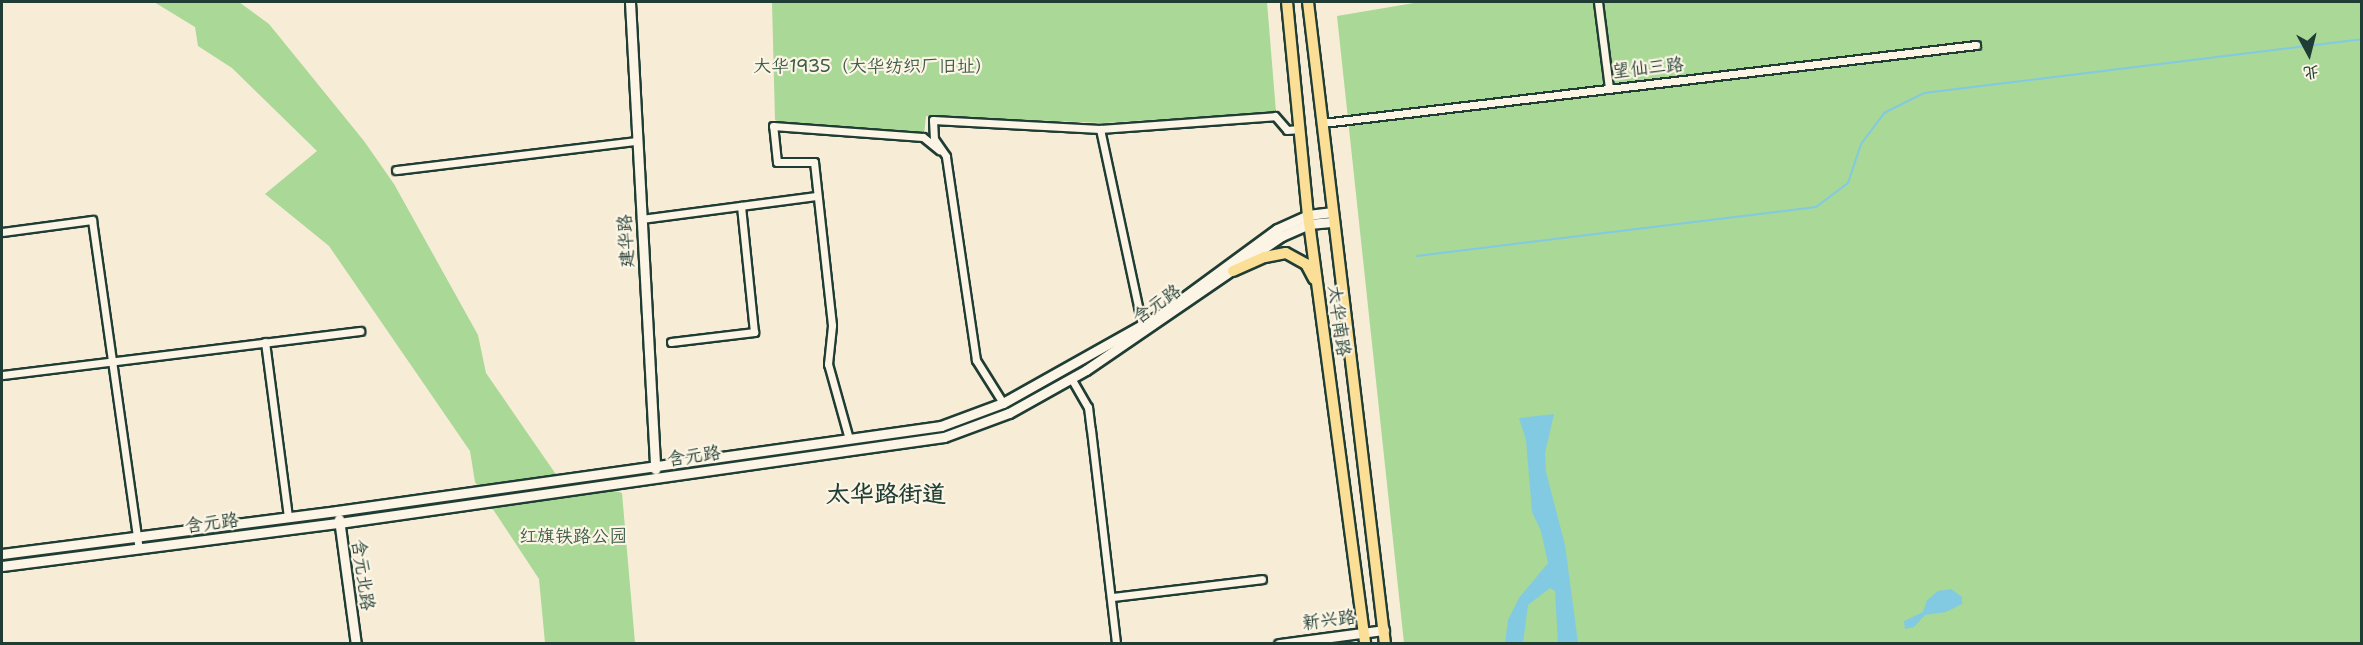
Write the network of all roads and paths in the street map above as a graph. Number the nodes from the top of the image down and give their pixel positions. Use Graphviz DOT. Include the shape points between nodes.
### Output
graph roads {
  1 [pos="630,2"];
  2 [pos="1287,2"];
  3 [pos="1308,2"];
  4 [pos="1598,2"];
  5 [pos="1976,45"];
  6 [pos="1609,88"];
  7 [pos="1323,123"];
  8 [pos="1100,129"];
  9 [pos="1300,129"];
  10 [pos="637,141"];
  11 [pos="946,156"];
  12 [pos="396,170"];
  13 [pos="816,196"];
  14 [pos="741,206"];
  15 [pos="1334,217"];
  16 [pos="641,219"];
  17 [pos="1309,220"];
  18 [pos="2,232"];
  19 [pos="1233,271"];
  20 [pos="1319,290"];
  21 [pos="1142,325"];
  22 [pos="360,331"];
  23 [pos="266,342"];
  24 [pos="671,342"];
  25 [pos="111,362"];
  26 [pos="2,375"];
  27 [pos="1071,378"];
  28 [pos="1003,403"];
  29 [pos="849,439"];
  30 [pos="654,466"];
  31 [pos="655,478"];
  32 [pos="337,511"];
  33 [pos="288,517"];
  34 [pos="339,523"];
  35 [pos="137,537"];
  36 [pos="139,549"];
  37 [pos="2,554"];
  38 [pos="2,566"];
  39 [pos="1262,579"];
  40 [pos="1112,597"];
  41 [pos="1384,630"];
  42 [pos="1364,638"];
  43 [pos="356,644"];
  44 [pos="1116,644"];
  45 [pos="1279,644"];
  46 [pos="1385,644"];
  1 -- 10 [label="main road, 建华路"];
  2 -- 9 [label="main road, 太华南路"];
  3 -- 7 [label="main road, 太华南路"];
  4 -- 6 [label="street"];
  5 -- 6 [label="street, 望仙三路"];
  6 -- 7 [label="street, 望仙三路"];
  7 -- 15 [label="main road, 太华南路"];
  8 -- 9 [label="street" via="1275,116 1287,130"];
  8 -- 11 [label="street" via="933,120 934,139"];
  8 -- 21 [label="street"];
  9 -- 17 [label="main road, 太华南路"];
  10 -- 12 [label="street"];
  10 -- 16 [label="main road, 建华路"];
  11 -- 13 [label="street" via="923,137 773,126 777,162 814,162"];
  11 -- 28 [label="street" via="976,360"];
  13 -- 14 [label="street"];
  13 -- 29 [label="street" via="832,325 828,364"];
  14 -- 16 [label="street"];
  14 -- 24 [label="street" via="754,332"];
  15 -- 17 [label="main road, 含元路"];
  15 -- 41 [label="main road, 太华南路"];
  16 -- 30 [label="main road, 建华路"];
  17 -- 19 [label="main road, 含元路"];
  17 -- 20 [label="main road, 太华南路"];
  17 -- 21 [label="main road, 含元路" via="1277,229"];
  18 -- 25 [label="street" via="92,220"];
  19 -- 20 [label="main road" via="1286,253 1305,264"];
  19 -- 27 [label="main road, 含元路"];
  20 -- 42 [label="main road, 太华南路"];
  21 -- 28 [label="main road, 含元路"];
  22 -- 23 [label="street"];
  23 -- 25 [label="street"];
  23 -- 33 [label="street"];
  25 -- 26 [label="street"];
  25 -- 35 [label="street"];
  27 -- 31 [label="main road, 含元路" via="1009,413 944,437"];
  27 -- 40 [label="street" via="1088,407"];
  28 -- 29 [label="main road, 含元路" via="940,426"];
  29 -- 30 [label="main road, 含元路"];
  30 -- 31 [label="main road, 建华路"];
  30 -- 32 [label="main road, 含元路"];
  31 -- 34 [label="main road, 含元路"];
  32 -- 33 [label="main road, 含元路"];
  32 -- 34 [label="main road, 含元北路"];
  33 -- 35 [label="main road, 含元路"];
  34 -- 36 [label="main road, 含元路"];
  34 -- 43 [label="main road, 含元北路"];
  35 -- 36 [label="street"];
  35 -- 37 [label="main road, 含元路"];
  36 -- 38 [label="main road, 含元路"];
  39 -- 40 [label="street"];
  40 -- 44 [label="street"];
  41 -- 42 [label="main road, 新兴路"];
  41 -- 46 [label="main road, 太华南路"];
  42 -- 45 [label="main road, 新兴路"];
}
